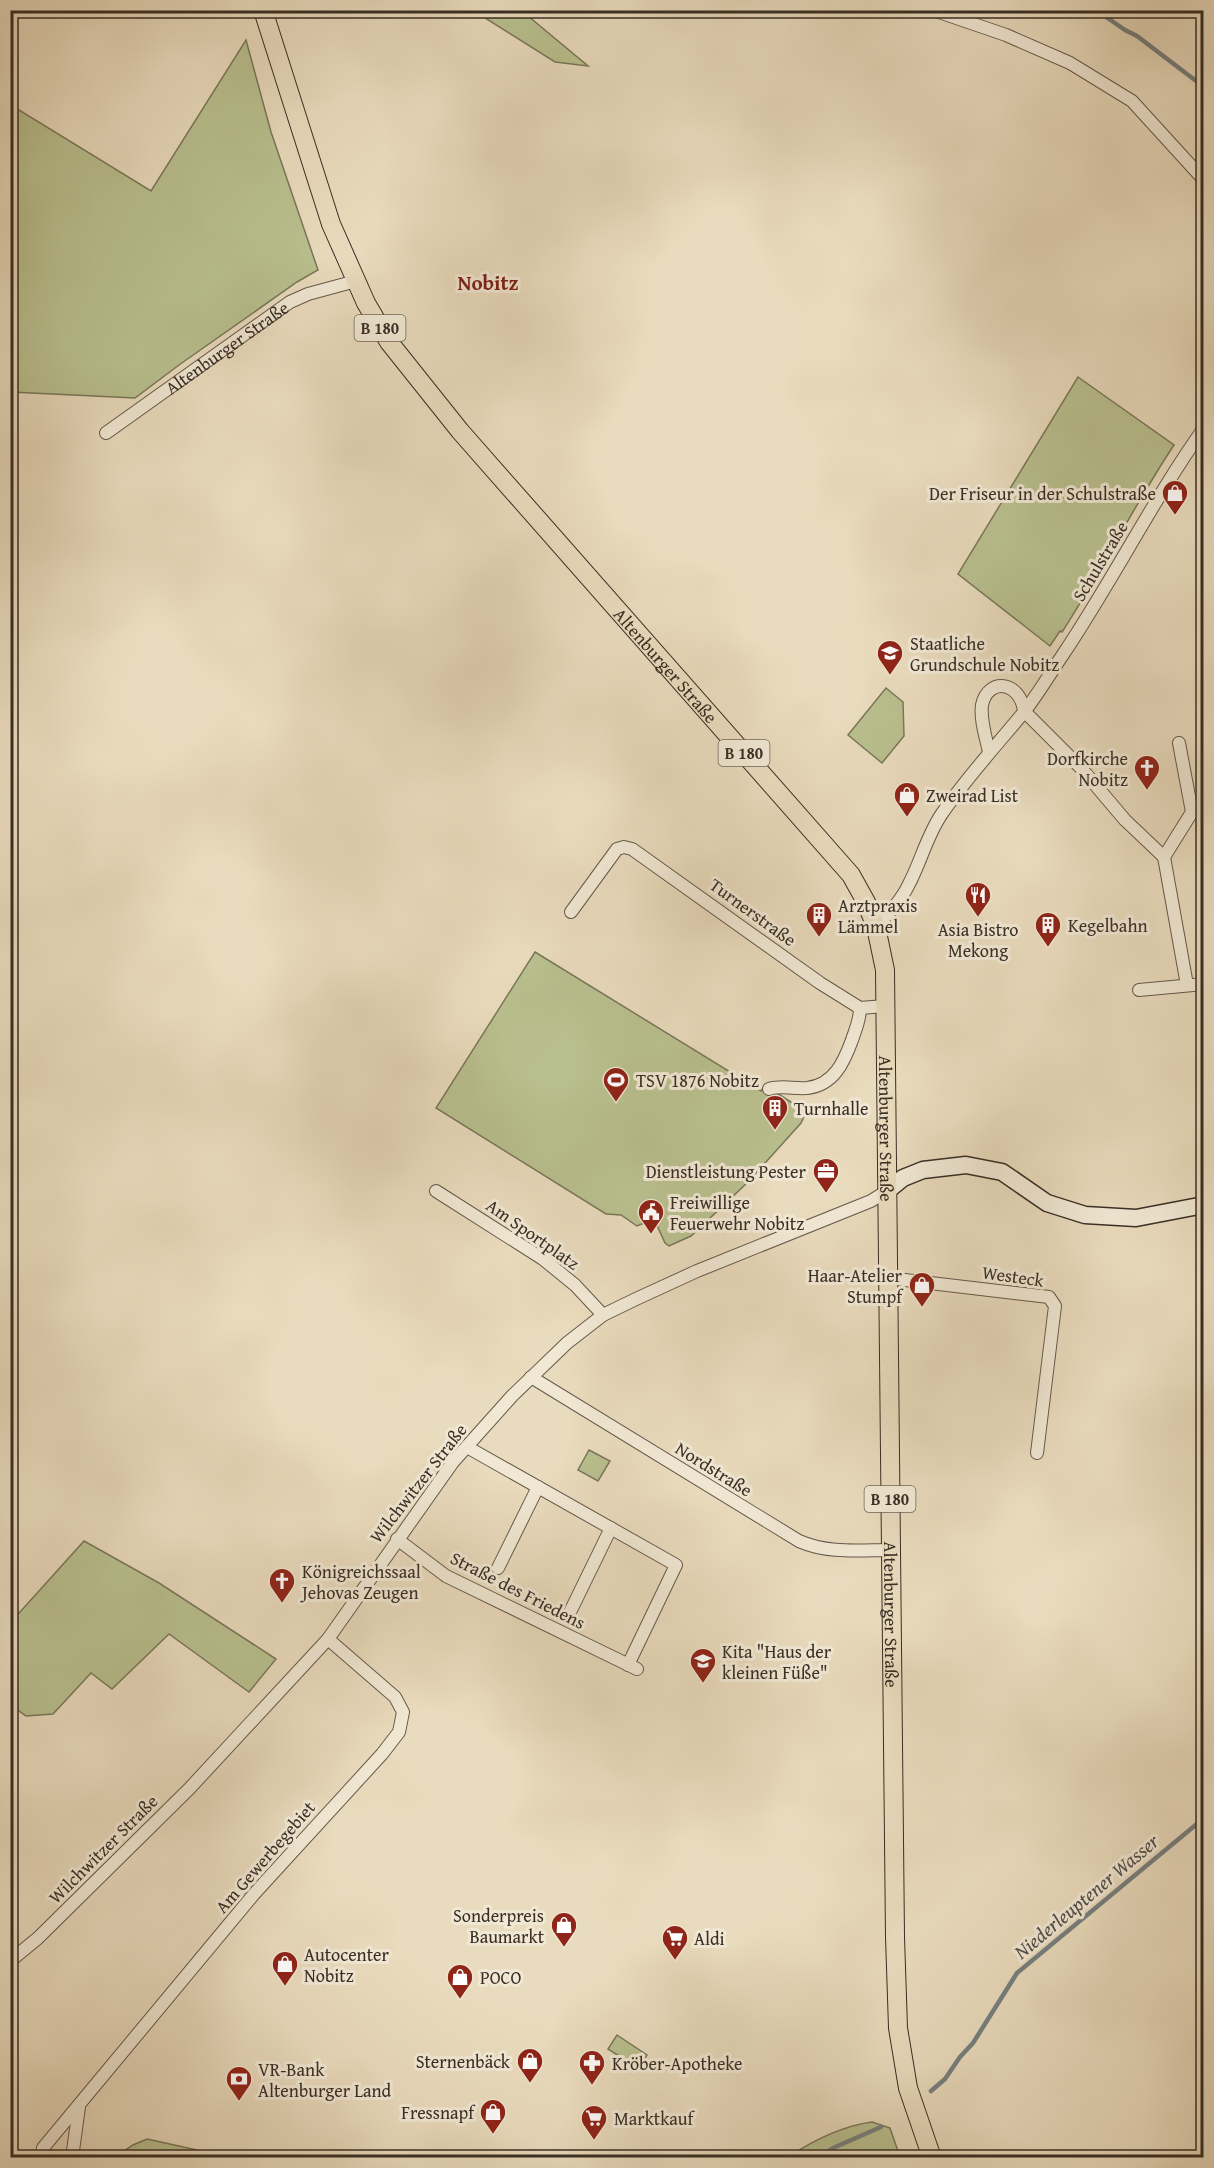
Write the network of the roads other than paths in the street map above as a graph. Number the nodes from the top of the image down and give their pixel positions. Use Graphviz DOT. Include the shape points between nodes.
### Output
graph roads {
  1 [pos="263,10"];
  2 [pos="933,10"];
  3 [pos="1203,180"];
  4 [pos="356,281"];
  5 [pos="1203,428"];
  6 [pos="106,432"];
  7 [pos="1024,711"];
  8 [pos="1179,742"];
  9 [pos="989,752"];
  10 [pos="1164,857"];
  11 [pos="571,912"];
  12 [pos="876,927"];
  13 [pos="1203,984"];
  14 [pos="1187,986"];
  15 [pos="1139,990"];
  16 [pos="885,1006"];
  17 [pos="860,1008"];
  18 [pos="769,1089"];
  19 [pos="436,1191"];
  20 [pos="888,1191"];
  21 [pos="1203,1205"];
  22 [pos="888,1278"];
  23 [pos="603,1315"];
  24 [pos="531,1377"];
  25 [pos="467,1447"];
  26 [pos="1037,1453"];
  27 [pos="538,1487"];
  28 [pos="612,1528"];
  29 [pos="397,1539"];
  30 [pos="891,1550"];
  31 [pos="498,1568"];
  32 [pos="571,1610"];
  33 [pos="328,1639"];
  34 [pos="10,1961"];
  35 [pos="79,2106"];
  36 [pos="41,2157"];
  37 [pos="72,2157"];
  38 [pos="932,2157"];
  1 -- 4 [label="main road, Altenburger Straße / B 180" via="331,224"];
  2 -- 3 [label="street" via="1006,35 1070,63 1123,96"];
  4 -- 6 [label="street, Altenburger Straße" via="290,303"];
  4 -- 12 [label="main road, Altenburger Straße / B 180" via="389,342 460,431 851,876"];
  5 -- 7 [label="street, Schulstraße" via="1088,616"];
  7 -- 9 [label="street, Schulstraße"];
  7 -- 9 [label="street" via="1018,692 1008,687 997,686 986,694 982,706"];
  7 -- 10 [label="street"];
  8 -- 10 [label="street" via="1192,812"];
  9 -- 12 [label="street, Schulstraße" via="940,816 900,900"];
  10 -- 14 [label="street"];
  11 -- 17 [label="street, Turnerstraße" via="617,849 633,849"];
  12 -- 16 [label="main road, Altenburger Straße / B 180" via="885,970"];
  13 -- 14 [label="street"];
  14 -- 15 [label="street"];
  16 -- 17 [label="street"];
  16 -- 20 [label="main road, Altenburger Straße / B 180"];
  17 -- 18 [label="street" via="845,1060 830,1079 809,1088"];
  19 -- 23 [label="street, Am Sportplatz" via="543,1259"];
  20 -- 21 [label="street" via="903,1178 923,1170 966,1165 1002,1173 1047,1203 1085,1215 1136,1218"];
  20 -- 22 [label="main road, Altenburger Straße / B 180"];
  20 -- 23 [label="street, Wilchwitzer Straße"];
  22 -- 26 [label="street, Westeck" via="1049,1297 1055,1306"];
  22 -- 30 [label="main road, Altenburger Straße / B 180"];
  23 -- 24 [label="street, Wilchwitzer Straße"];
  24 -- 25 [label="street, Wilchwitzer Straße"];
  24 -- 30 [label="street, Nordstraße" via="799,1541 829,1550"];
  25 -- 27 [label="street, Straße des Friedens"];
  25 -- 29 [label="street, Wilchwitzer Straße"];
  27 -- 28 [label="street, Straße des Friedens"];
  27 -- 31 [label="street, Straße des Friedens"];
  28 -- 29 [label="street, Straße des Friedens" via="676,1565 633,1667 447,1576"];
  28 -- 32 [label="street, Straße des Friedens"];
  29 -- 33 [label="street, Wilchwitzer Straße"];
  30 -- 38 [label="main road, Altenburger Straße / B 180" via="898,2028 908,2088"];
  33 -- 34 [label="street, Wilchwitzer Straße" via="189,1789"];
  33 -- 35 [label="street, Am Gewerbegebiet" via="395,1697 403,1712 399,1732 254,1894"];
  35 -- 36 [label="street, Am Gewerbegebiet" via="43,2148"];
  35 -- 37 [label="street"];
}
